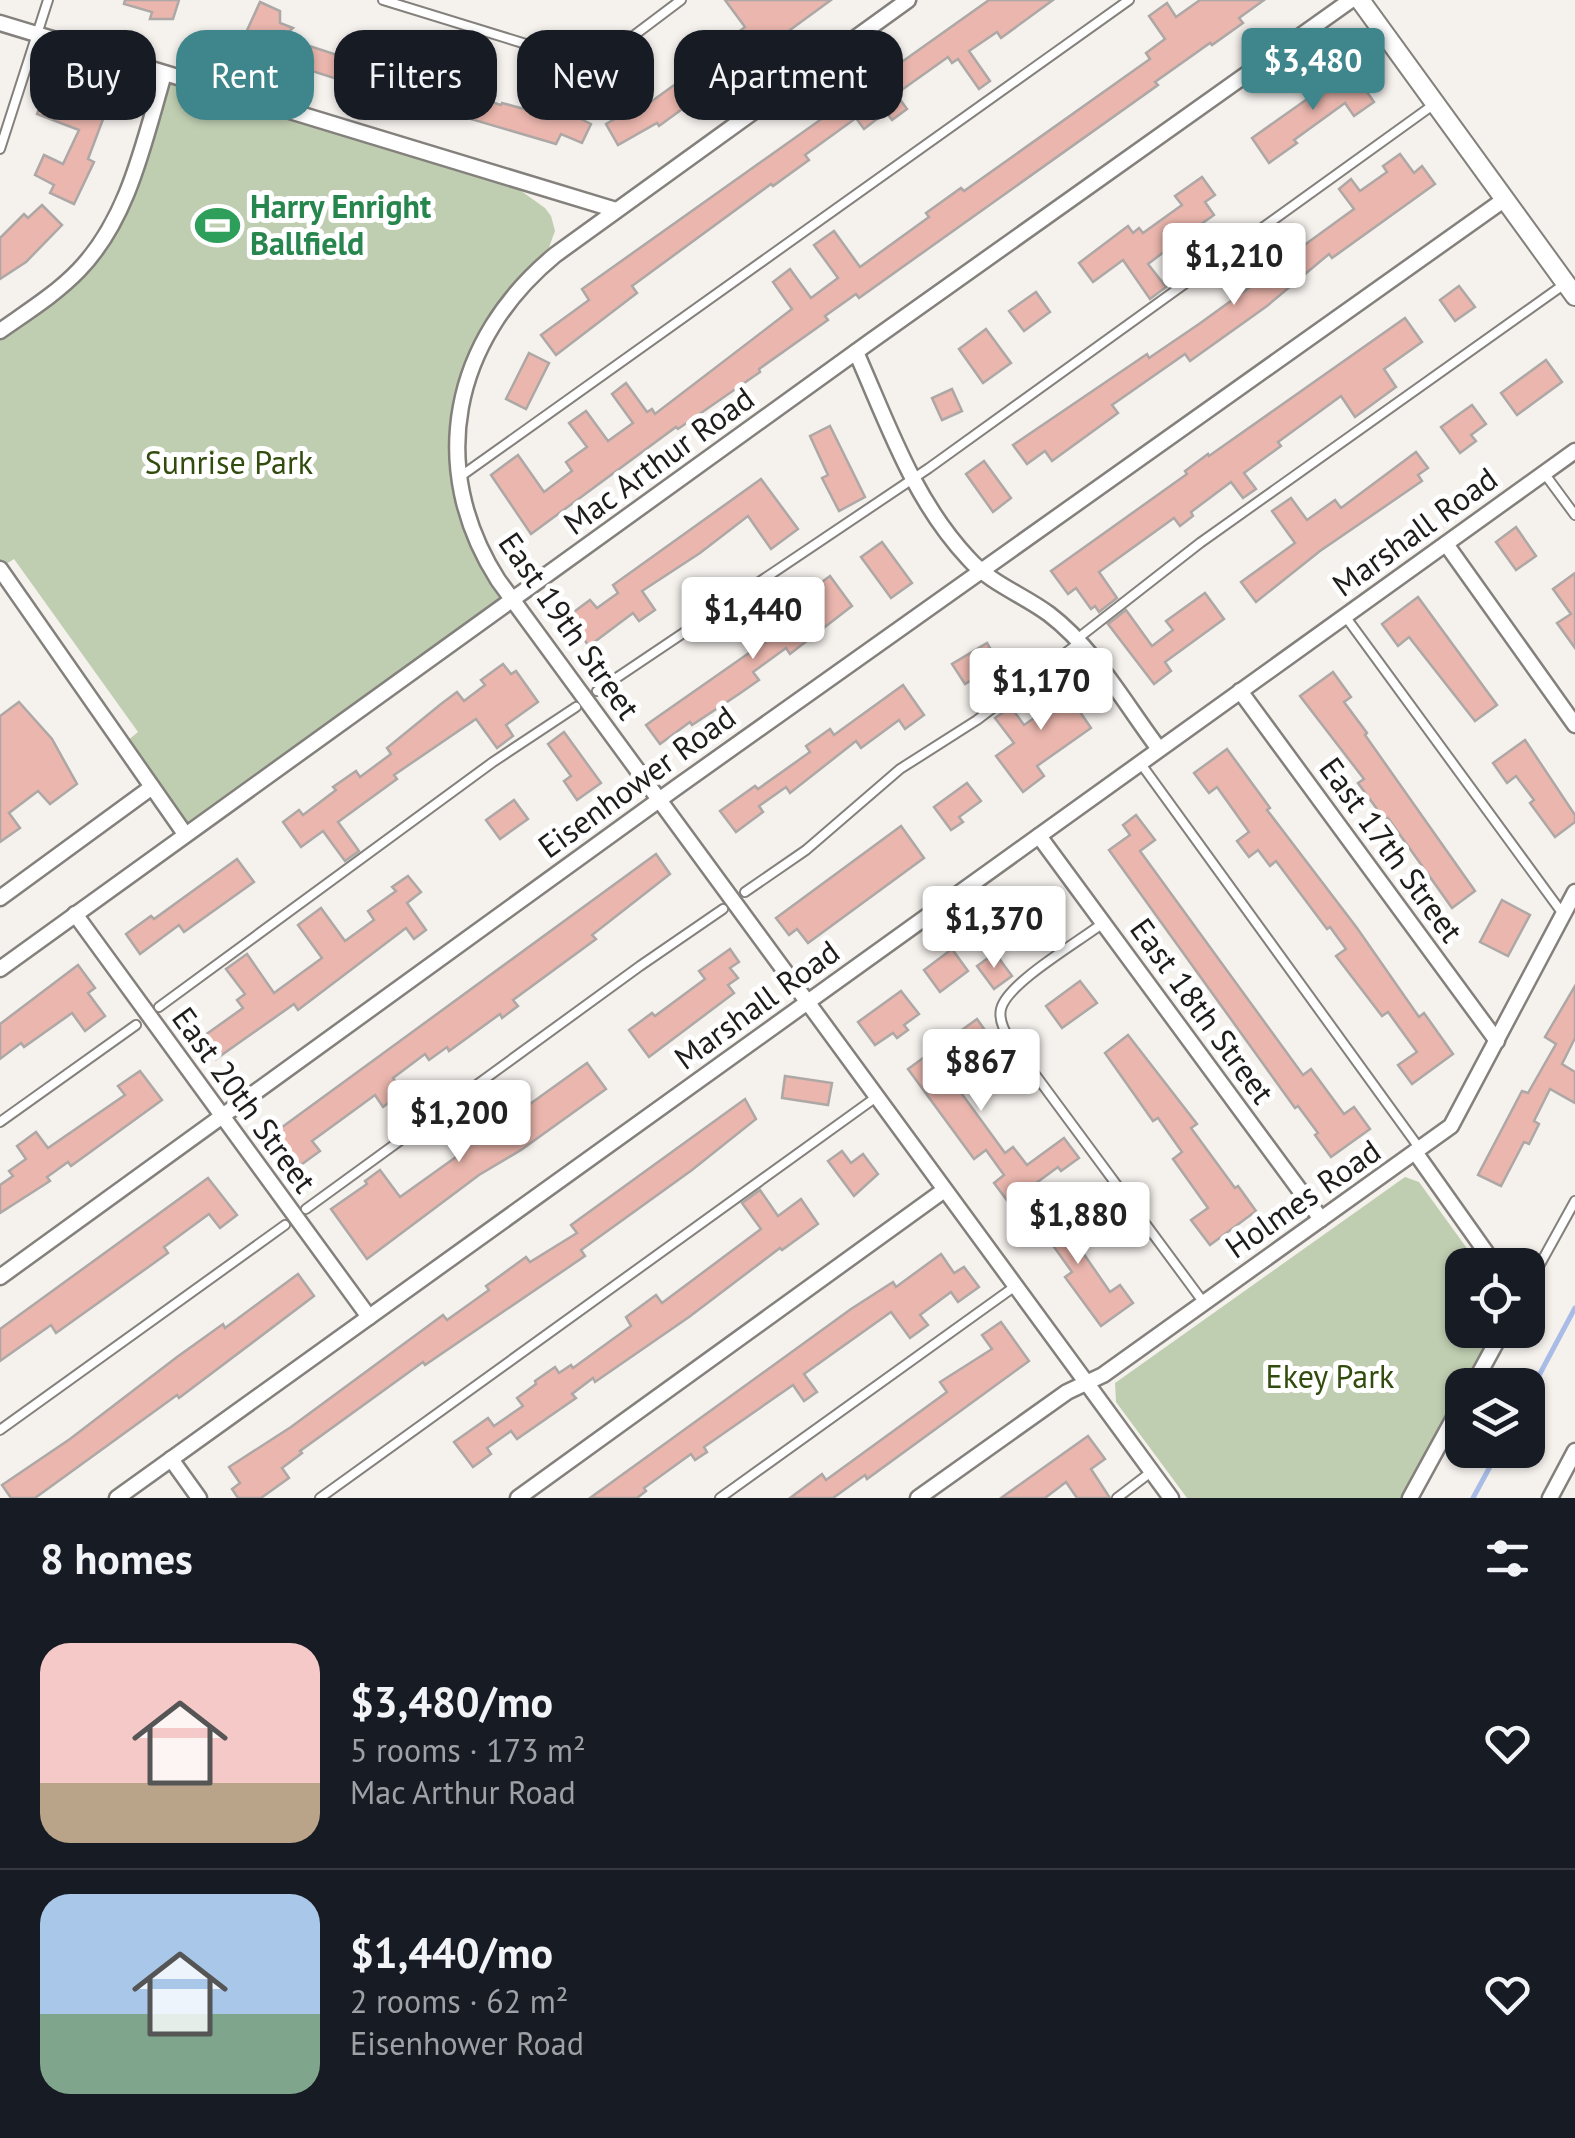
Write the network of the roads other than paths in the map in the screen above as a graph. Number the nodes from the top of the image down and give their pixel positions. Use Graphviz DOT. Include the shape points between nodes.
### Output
graph roads {
  1 [pos="48,0"];
  2 [pos="383,0"];
  3 [pos="681,0"];
  4 [pos="908,0"];
  5 [pos="1129,0"];
  6 [pos="1352,0"];
  7 [pos="1360,0"];
  8 [pos="0,23"];
  9 [pos="38,30"];
  10 [pos="30,32"];
  11 [pos="30,56"];
  12 [pos="156,71"];
  13 [pos="164,74"];
  14 [pos="1435,103"];
  15 [pos="0,149"];
  16 [pos="1504,199"];
  17 [pos="616,210"];
  18 [pos="1571,289"];
  19 [pos="0,331"];
  20 [pos="856,352"];
  21 [pos="1575,451"];
  22 [pos="1544,473"];
  23 [pos="457,478"];
  24 [pos="912,480"];
  25 [pos="1575,515"];
  26 [pos="1446,544"];
  27 [pos="0,569"];
  28 [pos="980,570"];
  29 [pos="513,600"];
  30 [pos="1345,616"];
  31 [pos="1078,641"];
  32 [pos="1240,691"];
  33 [pos="597,692"];
  34 [pos="576,707"];
  35 [pos="1575,725"];
  36 [pos="1159,750"];
  37 [pos="1140,763"];
  38 [pos="152,787"];
  39 [pos="659,800"];
  40 [pos="185,834"];
  41 [pos="1038,836"];
  42 [pos="745,892"];
  43 [pos="1575,892"];
  44 [pos="0,898"];
  45 [pos="723,909"];
  46 [pos="76,914"];
  47 [pos="1563,914"];
  48 [pos="1102,924"];
  49 [pos="0,969"];
  50 [pos="806,1003"];
  51 [pos="160,1007"];
  52 [pos="136,1025"];
  53 [pos="1497,1041"];
  54 [pos="876,1098"];
  55 [pos="222,1116"];
  56 [pos="0,1122"];
  57 [pos="1418,1150"];
  58 [pos="944,1191"];
  59 [pos="1575,1201"];
  60 [pos="306,1209"];
  61 [pos="1321,1219"];
  62 [pos="285,1226"];
  63 [pos="1484,1248"];
  64 [pos="1545,1255"];
  65 [pos="0,1277"];
  66 [pos="1014,1287"];
  67 [pos="1204,1303"];
  68 [pos="369,1317"];
  69 [pos="1086,1383"];
  70 [pos="0,1430"];
  71 [pos="1445,1435"];
  72 [pos="1575,1451"];
  73 [pos="171,1459"];
  74 [pos="1152,1472"];
  75 [pos="117,1498"];
  76 [pos="199,1498"];
  77 [pos="320,1498"];
  78 [pos="518,1498"];
  79 [pos="720,1498"];
  80 [pos="918,1498"];
  81 [pos="1117,1498"];
  82 [pos="1171,1498"];
  83 [pos="1410,1498"];
  84 [pos="1550,1498"];
  1 -- 9 [label="lane"];
  2 -- 3 [label="lane" via="589,60 604,58"];
  4 -- 17 [label="street, East 19th Street"];
  5 -- 23 [label="lane"];
  6 -- 20 [label="street, Mac Arthur Road"];
  7 -- 14 [label="street"];
  8 -- 10 [label="street"];
  11 -- 15 [label="lane"];
  12 -- 13 [label="street"];
  13 -- 17 [label="street"];
  13 -- 19 [label="street" via="126,194 105,237 69,280"];
  14 -- 16 [label="street"];
  14 -- 24 [label="lane"];
  16 -- 18 [label="street"];
  16 -- 28 [label="street, Eisenhower Road"];
  17 -- 23 [label="street, East 19th Street" via="538,269 498,317 467,383 458,419"];
  18 -- 31 [label="lane" via="1200,543"];
  20 -- 24 [label="street"];
  20 -- 29 [label="street, Mac Arthur Road"];
  21 -- 22 [label="street, Marshall Road"];
  22 -- 25 [label="lane"];
  22 -- 26 [label="street, Marshall Road"];
  23 -- 29 [label="street, East 19th Street" via="470,530"];
  24 -- 28 [label="street"];
  24 -- 33 [label="lane"];
  26 -- 30 [label="street, Marshall Road"];
  26 -- 35 [label="street"];
  27 -- 38 [label="street"];
  28 -- 31 [label="street" via="1048,613"];
  28 -- 39 [label="street, Eisenhower Road"];
  29 -- 39 [label="street, East 19th Street"];
  29 -- 40 [label="street, Mac Arthur Road"];
  30 -- 32 [label="street, Marshall Road"];
  30 -- 47 [label="lane"];
  31 -- 36 [label="street"];
  31 -- 42 [label="lane" via="977,720 900,768 806,850"];
  32 -- 36 [label="street, Marshall Road"];
  32 -- 53 [label="street, East 17th Street"];
  34 -- 51 [label="lane"];
  36 -- 37 [label="street, Marshall Road"];
  37 -- 41 [label="street, Marshall Road"];
  37 -- 57 [label="lane"];
  38 -- 40 [label="street"];
  38 -- 44 [label="street"];
  39 -- 50 [label="street, East 19th Street"];
  39 -- 55 [label="street, Eisenhower Road"];
  40 -- 46 [label="street, Mac Arthur Road"];
  41 -- 48 [label="street, East 18th Street"];
  41 -- 50 [label="street, Marshall Road"];
  43 -- 47 [label="street, Holmes Road"];
  45 -- 60 [label="lane"];
  46 -- 49 [label="street, Mac Arthur Road"];
  46 -- 55 [label="street, East 20th Street"];
  47 -- 53 [label="street, Holmes Road"];
  48 -- 61 [label="street, East 18th Street"];
  48 -- 67 [label="lane" via="1017,987 1002,1006 1002,1024"];
  50 -- 54 [label="street, East 19th Street"];
  50 -- 68 [label="street, Marshall Road"];
  52 -- 56 [label="lane"];
  53 -- 57 [label="street, Holmes Road" via="1452,1126"];
  54 -- 58 [label="street, East 19th Street"];
  54 -- 77 [label="lane"];
  55 -- 65 [label="street, Eisenhower Road"];
  55 -- 68 [label="street, East 20th Street"];
  57 -- 61 [label="street, Holmes Road"];
  57 -- 63 [label="street"];
  58 -- 66 [label="street, East 19th Street"];
  58 -- 78 [label="street"];
  59 -- 64 [label="lane"];
  61 -- 67 [label="street, Holmes Road"];
  62 -- 70 [label="lane"];
  66 -- 69 [label="street, East 19th Street"];
  66 -- 79 [label="lane"];
  67 -- 69 [label="street, Holmes Road"];
  68 -- 73 [label="street, Marshall Road"];
  69 -- 74 [label="street, East 19th Street"];
  69 -- 80 [label="street, Holmes Road"];
  71 -- 83 [label="street"];
  72 -- 84 [label="street"];
  73 -- 75 [label="street, Marshall Road"];
  73 -- 76 [label="street"];
  74 -- 81 [label="lane"];
  74 -- 82 [label="street, East 19th Street"];
}
